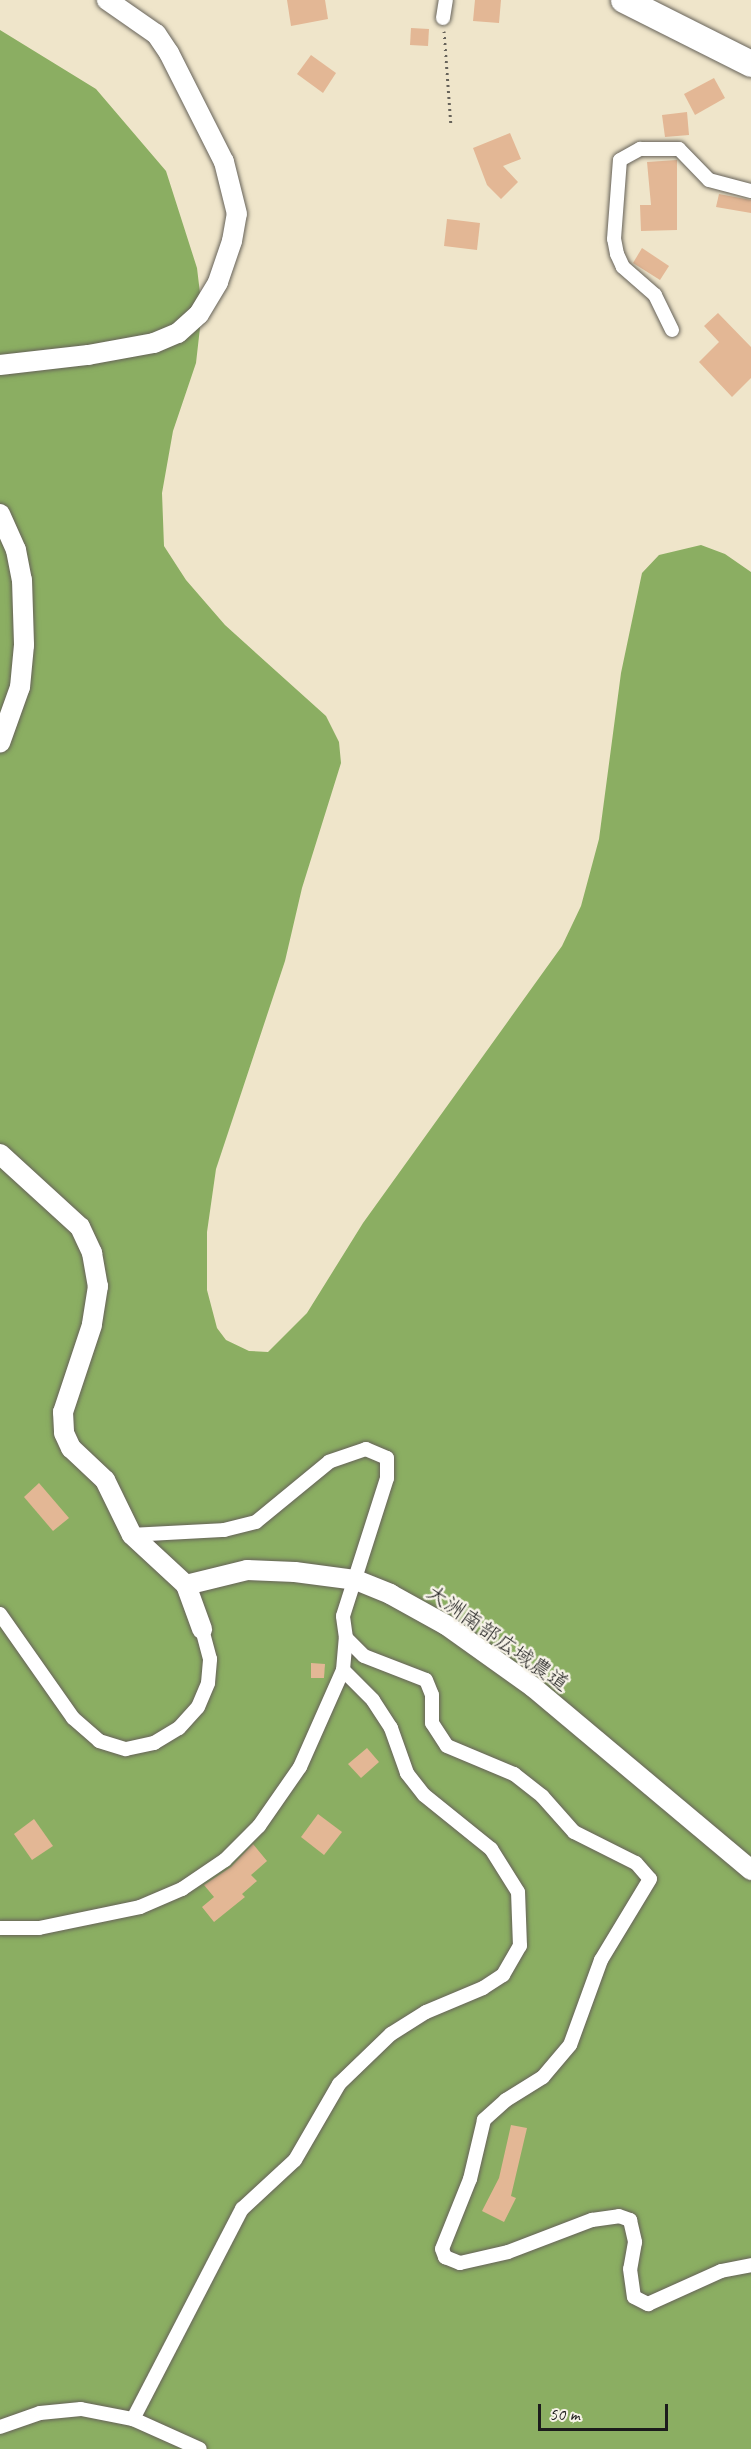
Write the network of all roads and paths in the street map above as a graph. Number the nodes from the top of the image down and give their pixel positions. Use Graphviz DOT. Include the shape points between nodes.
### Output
graph roads {
  1 [pos="107,0"];
  2 [pos="446,0"];
  3 [pos="624,0"];
  4 [pos="443,18"];
  5 [pos="751,64"];
  6 [pos="451,126"];
  7 [pos="751,191"];
  8 [pos="672,330"];
  9 [pos="0,365"];
  10 [pos="0,514"];
  11 [pos="0,743"];
  12 [pos="0,1154"];
  13 [pos="132,1535"];
  14 [pos="356,1580"];
  15 [pos="186,1586"];
  16 [pos="0,1614"];
  17 [pos="202,1629"];
  18 [pos="346,1638"];
  19 [pos="343,1671"];
  20 [pos="751,1870"];
  21 [pos="0,1928"];
  22 [pos="751,2265"];
  23 [pos="134,2419"];
  24 [pos="0,2427"];
  25 [pos="200,2449"];
  1 -- 9 [label="street" via="156,34 169,53 224,162 237,213 232,241 199,314 178,333 154,343 88,355"];
  2 -- 4 [label="street"];
  3 -- 5 [label="highway"];
  4 -- 6 [label="path"];
  7 -- 8 [label="street" via="703,176 680,149 640,149 620,160 614,239 619,261 655,295"];
  10 -- 11 [label="street" via="16,550 22,580 24,645 20,687"];
  12 -- 13 [label="street" via="81,1227 92,1253 98,1286 92,1324 63,1413 64,1433 71,1448 105,1480"];
  13 -- 14 [label="street" via="224,1530 256,1522 329,1462 366,1449 387,1458 387,1478"];
  13 -- 15 [label="street"];
  14 -- 15 [label="street, 大洲南部広域農道" via="247,1570"];
  14 -- 18 [label="street" via="343,1616"];
  14 -- 20 [label="street, 大洲南部広域農道" via="446,1625 533,1687"];
  15 -- 17 [label="street"];
  16 -- 17 [label="street" via="73,1718 99,1741 126,1749 154,1743 179,1728 198,1707 208,1683 210,1659"];
  18 -- 19 [label="street"];
  18 -- 22 [label="street" via="364,1656 426,1680 432,1695 432,1723 447,1746 514,1774 542,1796 574,1832 636,1863 650,1880 601,1960 570,2045 543,2077 506,2100 484,2120 470,2179 442,2249 445,2257 460,2263 508,2252 592,2220 620,2216 630,2220 635,2242 630,2269 634,2297 648,2304 721,2271"];
  19 -- 21 [label="street" via="300,1767 259,1826 225,1860 182,1889 140,1907 39,1928"];
  19 -- 23 [label="street" via="373,1700 391,1728 407,1773 424,1795 491,1849 518,1892 520,1946 503,1975 483,1988 426,2012 391,2034 339,2084 295,2160 242,2209"];
  23 -- 24 [label="street" via="81,2409 40,2413"];
  23 -- 25 [label="street"];
}
